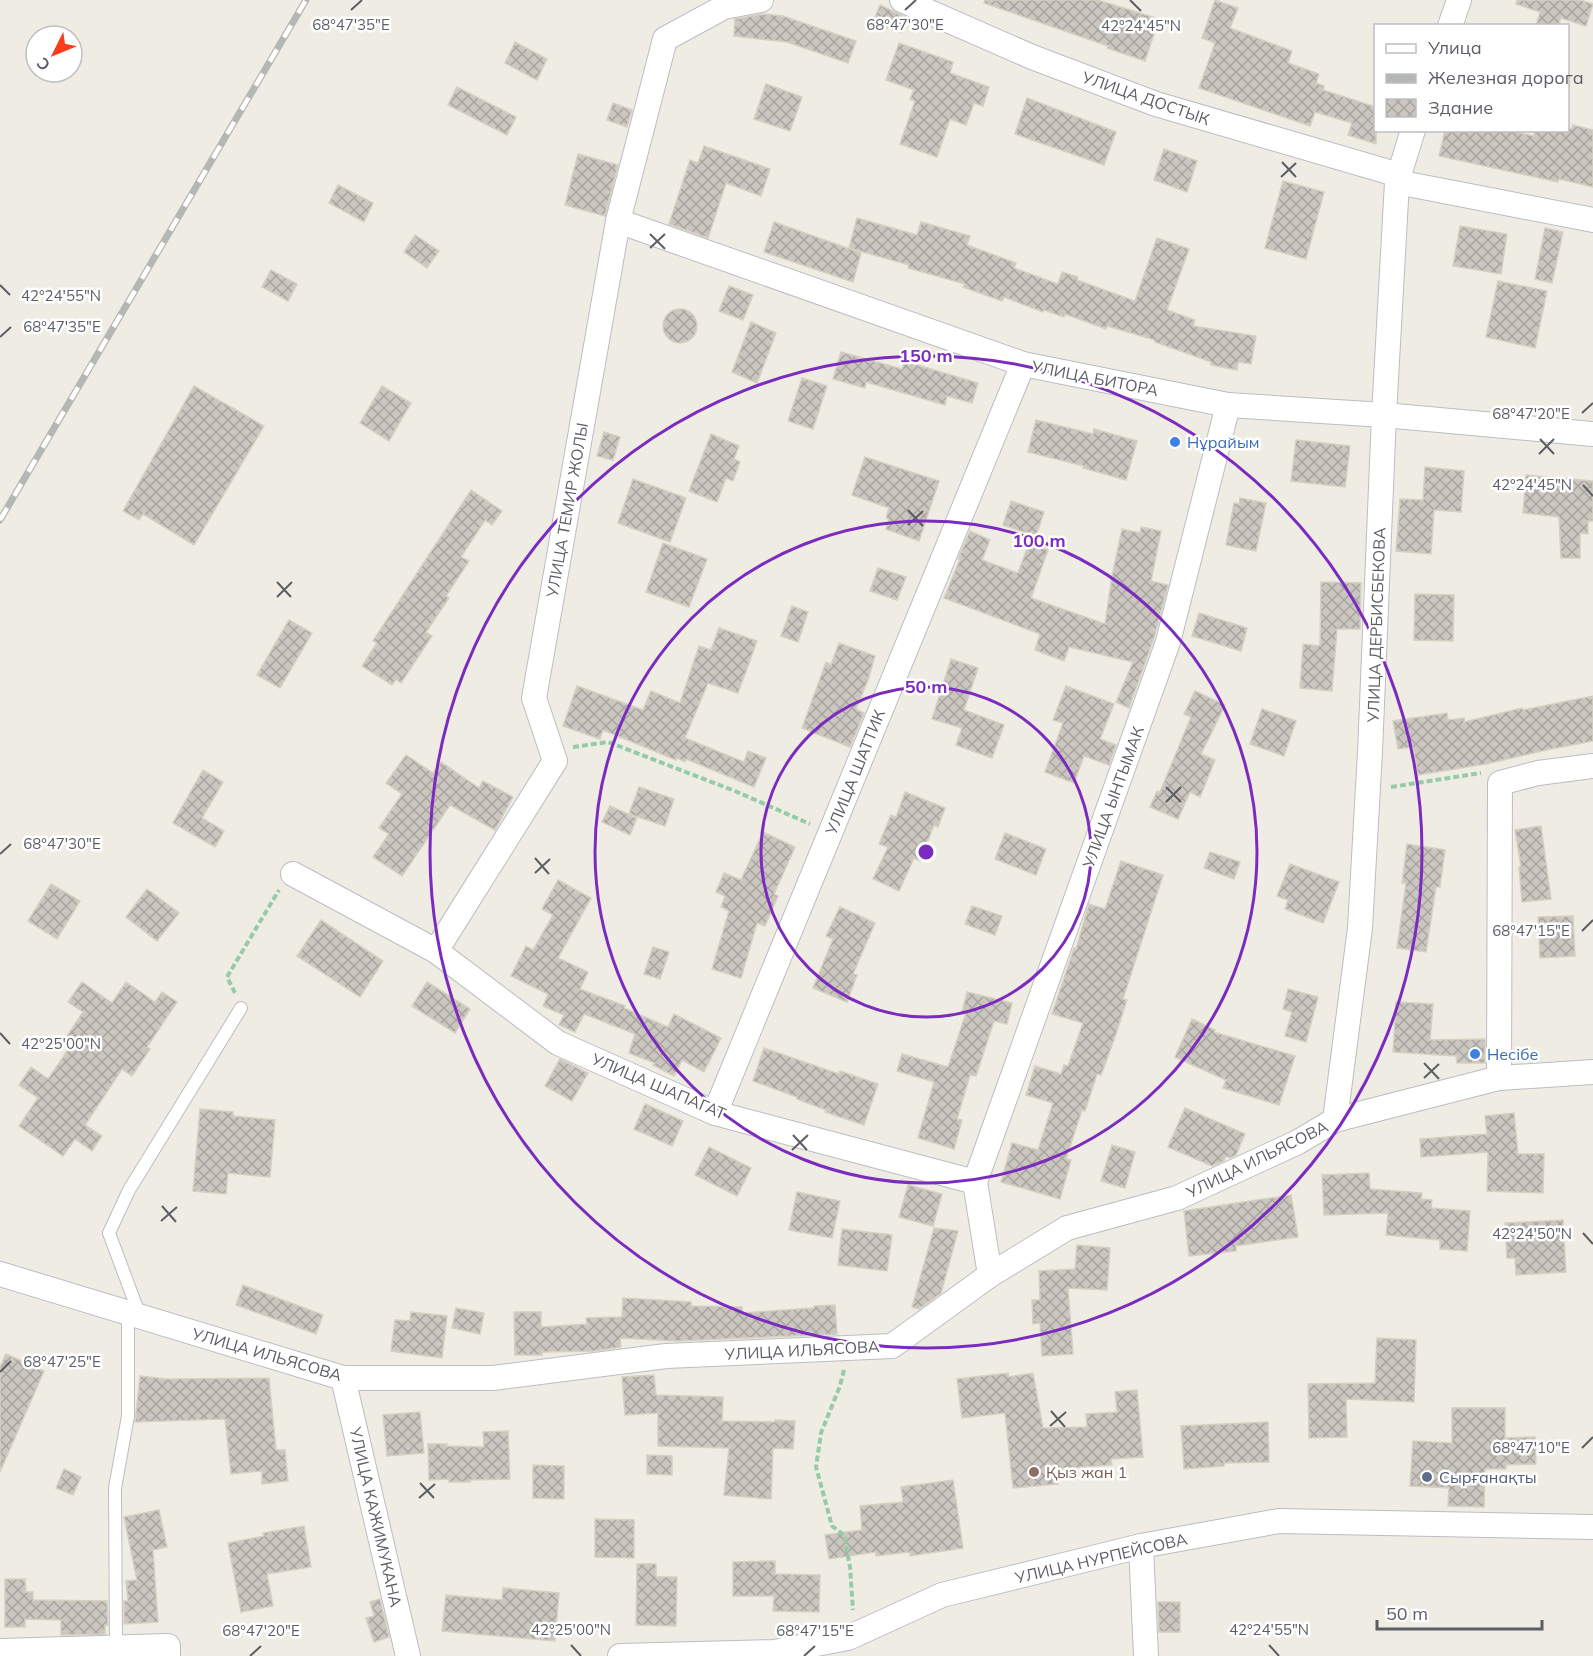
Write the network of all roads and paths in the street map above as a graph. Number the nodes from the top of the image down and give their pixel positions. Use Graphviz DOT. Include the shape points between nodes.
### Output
graph roads {
  1 [pos="761,0"];
  2 [pos="1459,0"];
  3 [pos="913,2"];
  4 [pos="1451,24"];
  5 [pos="1412,132"];
  6 [pos="1398,178"];
  7 [pos="1593,220"];
  8 [pos="618,221"];
  9 [pos="1023,364"];
  10 [pos="1228,405"];
  11 [pos="1384,415"];
  12 [pos="1593,434"];
  13 [pos="551,748"];
  14 [pos="1593,766"];
  15 [pos="1500,783"];
  16 [pos="1368,790"];
  17 [pos="830,833"];
  18 [pos="293,874"];
  19 [pos="436,951"];
  20 [pos="241,1008"];
  21 [pos="1593,1072"];
  22 [pos="1499,1078"];
  23 [pos="715,1113"];
  24 [pos="1335,1120"];
  25 [pos="975,1182"];
  26 [pos="0,1274"];
  27 [pos="990,1275"];
  28 [pos="134,1314"];
  29 [pos="849,1348"];
  30 [pos="343,1378"];
  31 [pos="1593,1527"];
  32 [pos="1141,1546"];
  33 [pos="854,1635"];
  34 [pos="116,1648"];
  35 [pos="0,1651"];
  36 [pos="168,1656"];
  37 [pos="408,1656"];
  38 [pos="620,1656"];
  39 [pos="1146,1656"];
  1 -- 8 [label="street, УЛИЦА ТЕМИР ЖОЛЫ" via="724,7 664,39"];
  2 -- 4 [label="street"];
  3 -- 6 [label="street, УЛИЦА ДОСТЫК" via="1032,57 1156,104"];
  5 -- 6 [label="street, УЛИЦА ДЕРБИСБЕКОВА"];
  6 -- 7 [label="street, УЛИЦА ДОСТЫК"];
  6 -- 11 [label="street, УЛИЦА ДЕРБИСБЕКОВА"];
  8 -- 9 [label="street, УЛИЦА БИТОРА"];
  8 -- 13 [label="street, УЛИЦА ТЕМИР ЖОЛЫ" via="534,698"];
  9 -- 10 [label="street, УЛИЦА БИТОРА"];
  9 -- 17 [label="street, УЛИЦА ШАТТИК"];
  10 -- 11 [label="street, УЛИЦА БИТОРА"];
  10 -- 25 [label="street, УЛИЦА ЫНТЫМАК" via="1168,642"];
  11 -- 12 [label="street, УЛИЦА БИТОРА"];
  11 -- 16 [label="street, УЛИЦА ДЕРБИСБЕКОВА"];
  13 -- 17 [label="path" via="608,742"];
  13 -- 19 [label="street, УЛИЦА ТЕМИР ЖОЛЫ" via="555,761"];
  14 -- 15 [label="street" via="1538,773"];
  15 -- 16 [label="path" via="1492,771"];
  15 -- 22 [label="street"];
  16 -- 24 [label="street, УЛИЦА ДЕРБИСБЕКОВА" via="1360,928"];
  17 -- 23 [label="street, УЛИЦА ШАТТИК"];
  18 -- 19 [label="street, УЛИЦА ШАПАГАТ"];
  18 -- 20 [label="path" via="279,889 228,977"];
  19 -- 23 [label="street, УЛИЦА ШАПАГАТ" via="558,1042"];
  20 -- 28 [label="lane" via="129,1190 109,1233"];
  21 -- 22 [label="street, УЛИЦА ИЛЬЯСОВА"];
  22 -- 24 [label="street, УЛИЦА ИЛЬЯСОВА"];
  23 -- 25 [label="street, УЛИЦА ШАПАГАТ"];
  24 -- 27 [label="street, УЛИЦА ИЛЬЯСОВА" via="1298,1142 1178,1198 1067,1228"];
  25 -- 27 [label="street"];
  26 -- 28 [label="street, УЛИЦА ИЛЬЯСОВА"];
  27 -- 29 [label="street, УЛИЦА ИЛЬЯСОВА" via="892,1346"];
  28 -- 30 [label="street, УЛИЦА ИЛЬЯСОВА"];
  28 -- 34 [label="lane" via="128,1416 115,1488"];
  29 -- 30 [label="street, УЛИЦА ИЛЬЯСОВА" via="666,1356 493,1378"];
  29 -- 33 [label="path" via="840,1386 821,1433 816,1467 832,1526 844,1535"];
  30 -- 37 [label="street, УЛИЦА КАЖИМУКАНА"];
  31 -- 32 [label="street, УЛИЦА НУРПЕЙСОВА" via="1279,1521"];
  32 -- 33 [label="street, УЛИЦА НУРПЕЙСОВА" via="942,1595"];
  32 -- 39 [label="street"];
  33 -- 38 [label="street, УЛИЦА НУРПЕЙСОВА" via="774,1652"];
  34 -- 35 [label="street"];
  34 -- 36 [label="street" via="168,1646"];
}
